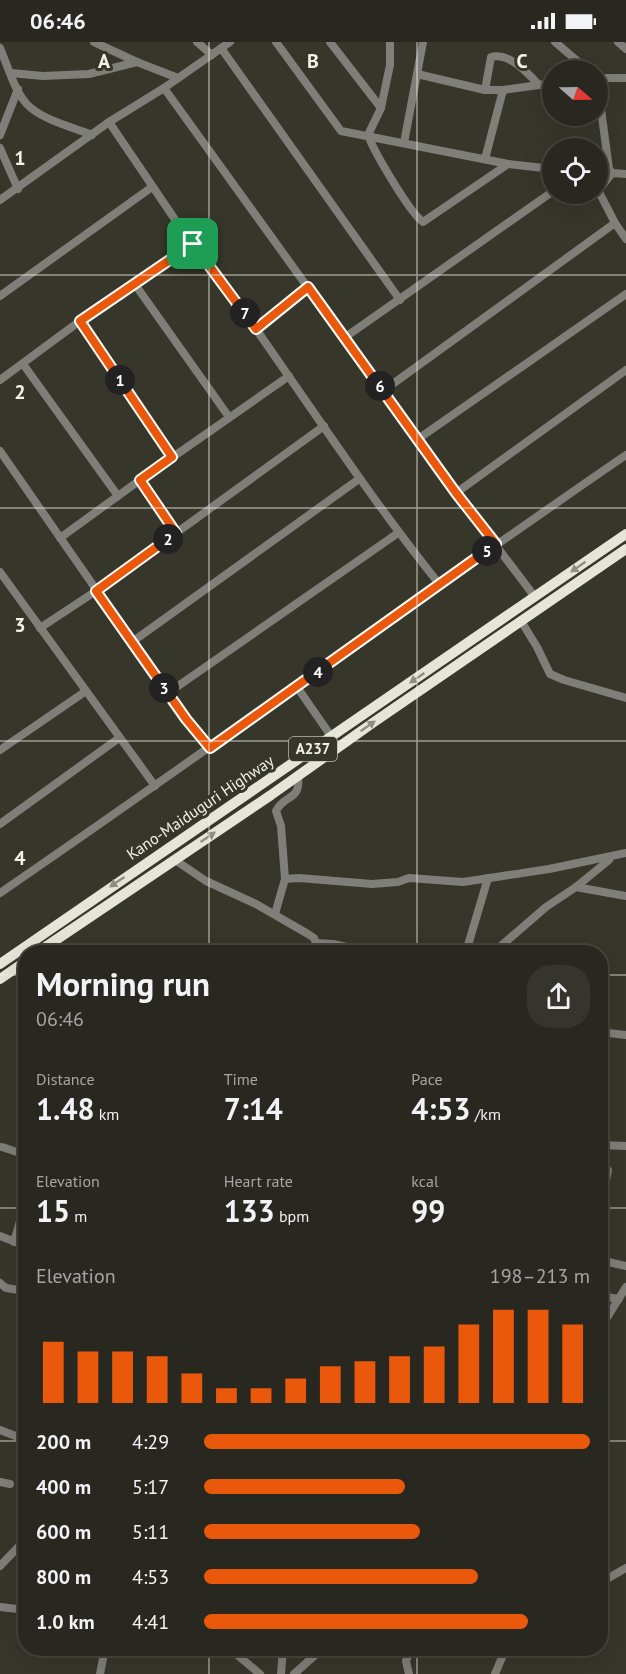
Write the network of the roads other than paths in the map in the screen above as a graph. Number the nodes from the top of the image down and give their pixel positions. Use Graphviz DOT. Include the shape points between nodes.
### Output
graph roads {
  1 [pos="94,42"];
  2 [pos="197,42"];
  3 [pos="230,42"];
  4 [pos="276,42"];
  5 [pos="330,42"];
  6 [pos="423,42"];
  7 [pos="555,42"];
  8 [pos="618,42"];
  9 [pos="390,43"];
  10 [pos="0,48"];
  11 [pos="221,48"];
  12 [pos="626,49"];
  13 [pos="212,55"];
  14 [pos="576,60"];
  15 [pos="137,62"];
  16 [pos="11,73"];
  17 [pos="417,74"];
  18 [pos="178,78"];
  19 [pos="626,78"];
  20 [pos="608,79"];
  21 [pos="539,85"];
  22 [pos="542,85"];
  23 [pos="164,88"];
  24 [pos="18,89"];
  25 [pos="485,90"];
  26 [pos="503,90"];
  27 [pos="381,108"];
  28 [pos="109,122"];
  29 [pos="603,126"];
  30 [pos="0,135"];
  31 [pos="92,135"];
  32 [pos="368,135"];
  33 [pos="404,142"];
  34 [pos="0,149"];
  35 [pos="485,159"];
  36 [pos="508,164"];
  37 [pos="542,168"];
  38 [pos="612,173"];
  39 [pos="626,174"];
  40 [pos="608,178"];
  41 [pos="152,187"];
  42 [pos="18,189"];
  43 [pos="542,199"];
  44 [pos="0,200"];
  45 [pos="606,204"];
  46 [pos="615,223"];
  47 [pos="626,239"];
  48 [pos="193,244"];
  49 [pos="134,283"];
  50 [pos="308,287"];
  51 [pos="626,294"];
  52 [pos="0,296"];
  53 [pos="400,300"];
  54 [pos="80,321"];
  55 [pos="256,329"];
  56 [pos="344,338"];
  57 [pos="23,364"];
  58 [pos="626,370"];
  59 [pos="289,376"];
  60 [pos="0,380"];
  61 [pos="384,391"];
  62 [pos="229,417"];
  63 [pos="324,426"];
  64 [pos="418,439"];
  65 [pos="0,452"];
  66 [pos="626,455"];
  67 [pos="172,457"];
  68 [pos="359,479"];
  69 [pos="140,480"];
  70 [pos="456,493"];
  71 [pos="118,496"];
  72 [pos="176,533"];
  73 [pos="398,533"];
  74 [pos="626,534"];
  75 [pos="60,538"];
  76 [pos="496,544"];
  77 [pos="626,549"];
  78 [pos="0,572"];
  79 [pos="440,585"];
  80 [pos="96,591"];
  81 [pos="535,597"];
  82 [pos="520,621"];
  83 [pos="40,628"];
  84 [pos="132,642"];
  85 [pos="297,687"];
  86 [pos="86,691"];
  87 [pos="168,693"];
  88 [pos="626,698"];
  89 [pos="331,736"];
  90 [pos="120,738"];
  91 [pos="210,748"];
  92 [pos="0,750"];
  93 [pos="298,776"];
  94 [pos="155,786"];
  95 [pos="0,825"];
  96 [pos="626,853"];
  97 [pos="613,857"];
  98 [pos="175,860"];
  99 [pos="488,878"];
  100 [pos="285,879"];
  101 [pos="576,887"];
  102 [pos="0,893"];
  103 [pos="626,896"];
  104 [pos="275,914"];
  105 [pos="316,943"];
  106 [pos="28,945"];
  107 [pos="48,945"];
  108 [pos="338,945"];
  109 [pos="468,945"];
  110 [pos="502,945"];
  111 [pos="18,952"];
  112 [pos="0,964"];
  113 [pos="18,967"];
  114 [pos="0,979"];
  115 [pos="608,1033"];
  116 [pos="626,1035"];
  117 [pos="608,1145"];
  118 [pos="1,1146"];
  119 [pos="626,1146"];
  120 [pos="18,1152"];
  121 [pos="18,1228"];
  122 [pos="0,1236"];
  123 [pos="14,1242"];
  124 [pos="18,1243"];
  125 [pos="608,1262"];
  126 [pos="626,1266"];
  127 [pos="0,1283"];
  128 [pos="626,1287"];
  129 [pos="18,1290"];
  130 [pos="608,1297"];
  131 [pos="619,1299"];
  132 [pos="608,1316"];
  133 [pos="0,1430"];
  134 [pos="18,1437"];
  135 [pos="0,1482"];
  136 [pos="10,1484"];
  137 [pos="18,1547"];
  138 [pos="0,1566"];
  139 [pos="626,1568"];
  140 [pos="608,1578"];
  141 [pos="0,1607"];
  142 [pos="18,1609"];
  143 [pos="103,1656"];
  144 [pos="239,1656"];
  145 [pos="282,1656"];
  146 [pos="314,1656"];
  147 [pos="408,1656"];
  148 [pos="503,1656"];
  149 [pos="100,1674"];
  150 [pos="260,1674"];
  151 [pos="281,1674"];
  152 [pos="294,1674"];
  153 [pos="410,1674"];
  154 [pos="495,1674"];
  1 -- 15 [label="street"];
  2 -- 13 [label="street"];
  3 -- 11 [label="street"];
  4 -- 32 [label="street" via="341,131"];
  5 -- 27 [label="street"];
  6 -- 17 [label="street"];
  7 -- 14 [label="street"];
  8 -- 12 [label="street"];
  9 -- 27 [label="street" via="390,65"];
  10 -- 16 [label="street"];
  11 -- 13 [label="street"];
  11 -- 53 [label="street"];
  13 -- 18 [label="street"];
  15 -- 16 [label="street" via="89,74"];
  15 -- 18 [label="street"];
  16 -- 24 [label="street"];
  17 -- 25 [label="street"];
  17 -- 33 [label="street"];
  18 -- 23 [label="street"];
  19 -- 20 [label="street"];
  21 -- 22 [label="street"];
  21 -- 25 [label="street" via="524,69 497,55 491,57"];
  21 -- 26 [label="street"];
  23 -- 28 [label="street"];
  23 -- 50 [label="street"];
  24 -- 30 [label="street"];
  24 -- 31 [label="street" via="29,106 43,116"];
  25 -- 26 [label="street"];
  26 -- 35 [label="street"];
  27 -- 32 [label="street"];
  28 -- 31 [label="street"];
  28 -- 41 [label="street"];
  29 -- 38 [label="street"];
  31 -- 42 [label="street"];
  32 -- 33 [label="street"];
  32 -- 36 [label="street" via="406,202 423,222"];
  33 -- 35 [label="street"];
  34 -- 42 [label="street"];
  35 -- 36 [label="street"];
  36 -- 37 [label="street"];
  38 -- 39 [label="street"];
  38 -- 40 [label="street"];
  41 -- 48 [label="street"];
  41 -- 52 [label="street"];
  42 -- 44 [label="street"];
  43 -- 53 [label="street"];
  45 -- 46 [label="street"];
  46 -- 47 [label="street"];
  46 -- 61 [label="street"];
  48 -- 49 [label="street"];
  48 -- 55 [label="street"];
  49 -- 54 [label="street"];
  49 -- 62 [label="street"];
  50 -- 55 [label="street"];
  50 -- 56 [label="street"];
  51 -- 64 [label="street"];
  53 -- 56 [label="street"];
  54 -- 57 [label="street"];
  54 -- 67 [label="street"];
  55 -- 59 [label="street"];
  56 -- 61 [label="street"];
  57 -- 60 [label="street"];
  57 -- 71 [label="street"];
  58 -- 70 [label="street"];
  59 -- 62 [label="street"];
  59 -- 63 [label="street"];
  61 -- 64 [label="street"];
  62 -- 67 [label="street"];
  63 -- 68 [label="street"];
  63 -- 72 [label="street"];
  64 -- 70 [label="street"];
  65 -- 75 [label="street"];
  66 -- 76 [label="street"];
  67 -- 69 [label="street"];
  68 -- 73 [label="street"];
  68 -- 84 [label="street"];
  69 -- 71 [label="street"];
  69 -- 72 [label="street"];
  70 -- 76 [label="street"];
  71 -- 75 [label="street"];
  72 -- 80 [label="street"];
  73 -- 79 [label="street"];
  73 -- 87 [label="street"];
  74 -- 81 [label="highway, Kano-Maiduguri Highway / A237, one-way"];
  75 -- 80 [label="street"];
  76 -- 79 [label="street"];
  76 -- 81 [label="street"];
  77 -- 82 [label="highway, Kano-Maiduguri Highway / A237"];
  78 -- 83 [label="street"];
  79 -- 85 [label="street"];
  80 -- 83 [label="street"];
  80 -- 84 [label="street"];
  81 -- 89 [label="highway, Kano-Maiduguri Highway / A237, one-way"];
  82 -- 88 [label="street" via="550,674"];
  93 -- 82 [label="highway, Kano-Maiduguri Highway / A237, one-way"];
  83 -- 86 [label="street"];
  84 -- 87 [label="street"];
  85 -- 89 [label="street"];
  85 -- 91 [label="street"];
  86 -- 90 [label="street"];
  86 -- 92 [label="street"];
  87 -- 91 [label="street"];
  89 -- 106 [label="highway, Kano-Maiduguri Highway / A237, one-way"];
  90 -- 94 [label="street"];
  90 -- 95 [label="street"];
  91 -- 94 [label="street"];
  98 -- 93 [label="highway, Kano-Maiduguri Highway / A237, one-way"];
  93 -- 100 [label="street" via="300,788 276,811"];
  94 -- 102 [label="street"];
  96 -- 97 [label="street"];
  97 -- 99 [label="street"];
  97 -- 101 [label="street"];
  98 -- 104 [label="street" via="206,881"];
  98 -- 107 [label="highway, Kano-Maiduguri Highway / A237"];
  99 -- 100 [label="street" via="454,883 409,878 372,884"];
  99 -- 109 [label="street"];
  100 -- 104 [label="street"];
  101 -- 103 [label="street"];
  101 -- 110 [label="street"];
  104 -- 105 [label="street"];
  105 -- 108 [label="street"];
  111 -- 112 [label="highway, Kano-Maiduguri Highway / A237, one-way"];
  113 -- 114 [label="highway"];
  115 -- 116 [label="street"];
  117 -- 119 [label="street"];
  118 -- 120 [label="street"];
  121 -- 123 [label="street"];
  122 -- 123 [label="street"];
  123 -- 124 [label="street"];
  125 -- 126 [label="street"];
  127 -- 129 [label="street"];
  128 -- 131 [label="street"];
  130 -- 131 [label="street"];
  131 -- 132 [label="street"];
  133 -- 134 [label="street"];
  135 -- 136 [label="street"];
  137 -- 138 [label="street"];
  139 -- 140 [label="street"];
  141 -- 142 [label="street"];
  143 -- 149 [label="street"];
  144 -- 150 [label="street"];
  145 -- 151 [label="street"];
  146 -- 152 [label="street"];
  147 -- 153 [label="street"];
  148 -- 154 [label="street"];
}
